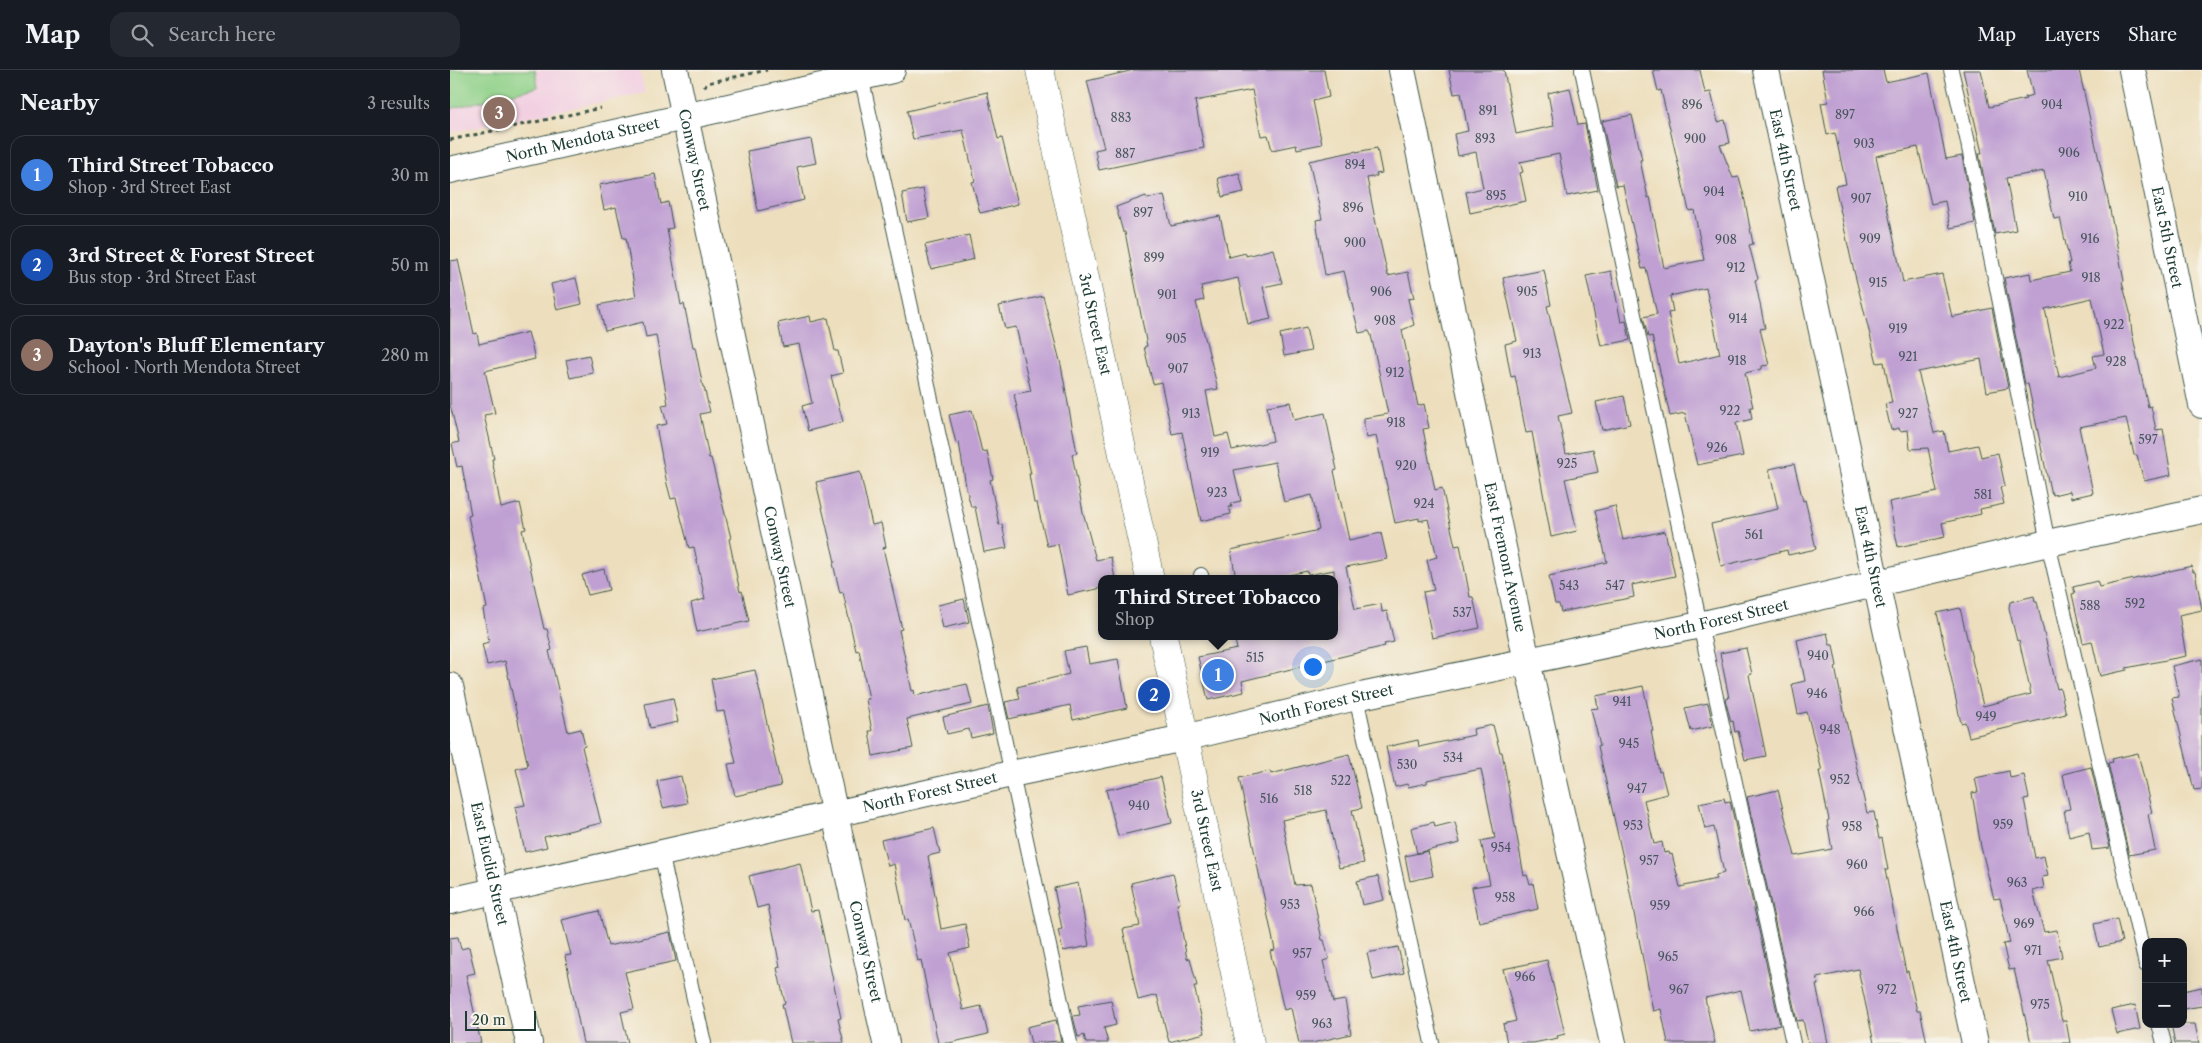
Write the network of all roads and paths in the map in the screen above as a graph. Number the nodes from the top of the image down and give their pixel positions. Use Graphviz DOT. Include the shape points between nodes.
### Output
graph roads {
  1 [pos="675,70"];
  2 [pos="767,70"];
  3 [pos="892,70"];
  4 [pos="1040,70"];
  5 [pos="1402,70"];
  6 [pos="1582,70"];
  7 [pos="1766,70"];
  8 [pos="1951,70"];
  9 [pos="2132,70"];
  10 [pos="860,73"];
  11 [pos="704,87"];
  12 [pos="602,108"];
  13 [pos="686,117"];
  14 [pos="450,140"];
  15 [pos="450,170"];
  16 [pos="2202,405"];
  17 [pos="2202,510"];
  18 [pos="2048,543"];
  19 [pos="1149,575"];
  20 [pos="1877,584"];
  21 [pos="1700,625"];
  22 [pos="1164,640"];
  23 [pos="1527,661"];
  24 [pos="450,686"];
  25 [pos="1356,696"];
  26 [pos="1184,738"];
  27 [pos="1011,774"];
  28 [pos="835,815"];
  29 [pos="661,853"];
  30 [pos="495,892"];
  31 [pos="450,901"];
  32 [pos="2142,948"];
  33 [pos="2161,1028"];
  34 [pos="529,1043"];
  35 [pos="704,1043"];
  36 [pos="886,1043"];
  37 [pos="1070,1043"];
  38 [pos="1250,1043"];
  39 [pos="1432,1043"];
  40 [pos="1613,1043"];
  41 [pos="1793,1043"];
  42 [pos="1975,1043"];
  43 [pos="2164,1043"];
  1 -- 13 [label="street, Conway Street"];
  2 -- 11 [label="path" via="707,83"];
  3 -- 10 [label="street, North Mendota Street"];
  4 -- 19 [label="street, 3rd Street East"];
  5 -- 23 [label="street, East Fremont Avenue"];
  6 -- 21 [label="lane"];
  7 -- 20 [label="street, East 4th Street"];
  8 -- 18 [label="lane"];
  9 -- 16 [label="street, East 5th Street"];
  10 -- 13 [label="street, North Mendota Street"];
  10 -- 27 [label="lane"];
  12 -- 14 [label="path"];
  13 -- 15 [label="street, North Mendota Street"];
  13 -- 28 [label="street, Conway Street"];
  17 -- 18 [label="street, North Forest Street"];
  18 -- 20 [label="street, North Forest Street"];
  18 -- 32 [label="lane"];
  20 -- 21 [label="street, North Forest Street"];
  20 -- 42 [label="street, East 4th Street"];
  21 -- 23 [label="street, North Forest Street"];
  21 -- 41 [label="lane"];
  22 -- 26 [label="street, 3rd Street East"];
  23 -- 25 [label="street, North Forest Street"];
  23 -- 40 [label="street, East Fremont Avenue"];
  24 -- 30 [label="street, East Euclid Street"];
  25 -- 26 [label="street, North Forest Street"];
  25 -- 39 [label="lane"];
  26 -- 27 [label="street, North Forest Street"];
  26 -- 38 [label="street, 3rd Street East"];
  27 -- 28 [label="street, North Forest Street"];
  27 -- 37 [label="lane"];
  28 -- 29 [label="street, North Forest Street"];
  28 -- 36 [label="street, Conway Street"];
  29 -- 30 [label="street, North Forest Street"];
  29 -- 35 [label="lane"];
  30 -- 31 [label="street, North Forest Street"];
  30 -- 34 [label="street, East Euclid Street"];
  33 -- 43 [label="lane"];
}
